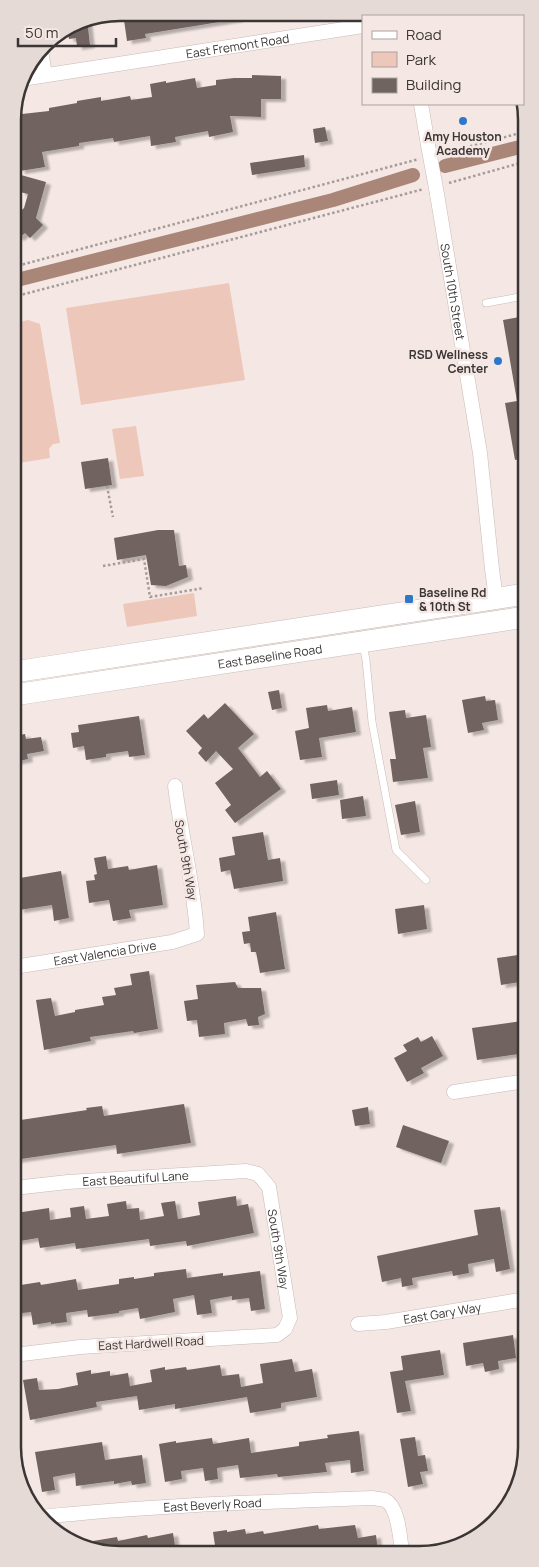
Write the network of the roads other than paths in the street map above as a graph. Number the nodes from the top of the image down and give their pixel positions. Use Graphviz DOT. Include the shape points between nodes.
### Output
graph roads {
  1 [pos="362,26"];
  2 [pos="42,59"];
  3 [pos="45,75"];
  4 [pos="31,77"];
  5 [pos="421,105"];
  6 [pos="518,297"];
  7 [pos="486,303"];
  8 [pos="518,595"];
  9 [pos="496,598"];
  10 [pos="518,618"];
  11 [pos="499,621"];
  12 [pos="214,642"];
  13 [pos="363,642"];
  14 [pos="218,664"];
  15 [pos="21,671"];
  16 [pos="21,694"];
  17 [pos="175,786"];
  18 [pos="426,880"];
  19 [pos="197,934"];
  20 [pos="21,966"];
  21 [pos="518,1082"];
  22 [pos="454,1092"];
  23 [pos="258,1174"];
  24 [pos="21,1187"];
  25 [pos="518,1300"];
  26 [pos="358,1324"];
  27 [pos="285,1329"];
  28 [pos="21,1354"];
  29 [pos="50,1517"];
  30 [pos="401,1546"];
  1 -- 3 [label="street, East Fremont Road"];
  2 -- 3 [label="street"];
  3 -- 4 [label="street, East Fremont Road"];
  5 -- 9 [label="street, South 10th Street, bridge" via="480,453"];
  6 -- 7 [label="lane"];
  8 -- 9 [label="main road, East Baseline Road"];
  9 -- 11 [label="main road"];
  9 -- 12 [label="main road, East Baseline Road"];
  10 -- 11 [label="main road, East Baseline Road"];
  11 -- 13 [label="main road, East Baseline Road"];
  12 -- 14 [label="main road"];
  12 -- 15 [label="main road, East Baseline Road"];
  13 -- 14 [label="main road, East Baseline Road"];
  13 -- 18 [label="lane" via="372,722 396,850"];
  14 -- 16 [label="main road, East Baseline Road"];
  17 -- 19 [label="street, South 9th Way"];
  19 -- 20 [label="street, East Valencia Drive" via="172,942"];
  21 -- 22 [label="street"];
  23 -- 24 [label="street, East Beautiful Lane" via="246,1171 172,1175"];
  23 -- 27 [label="street, South 9th Way" via="269,1187 290,1318"];
  25 -- 26 [label="street, East Gary Way"];
  27 -- 28 [label="street, East Hardwell Road" via="277,1335 261,1337 80,1347"];
  29 -- 30 [label="street, East Beverly Road" via="373,1498 386,1500 393,1508"];
}
